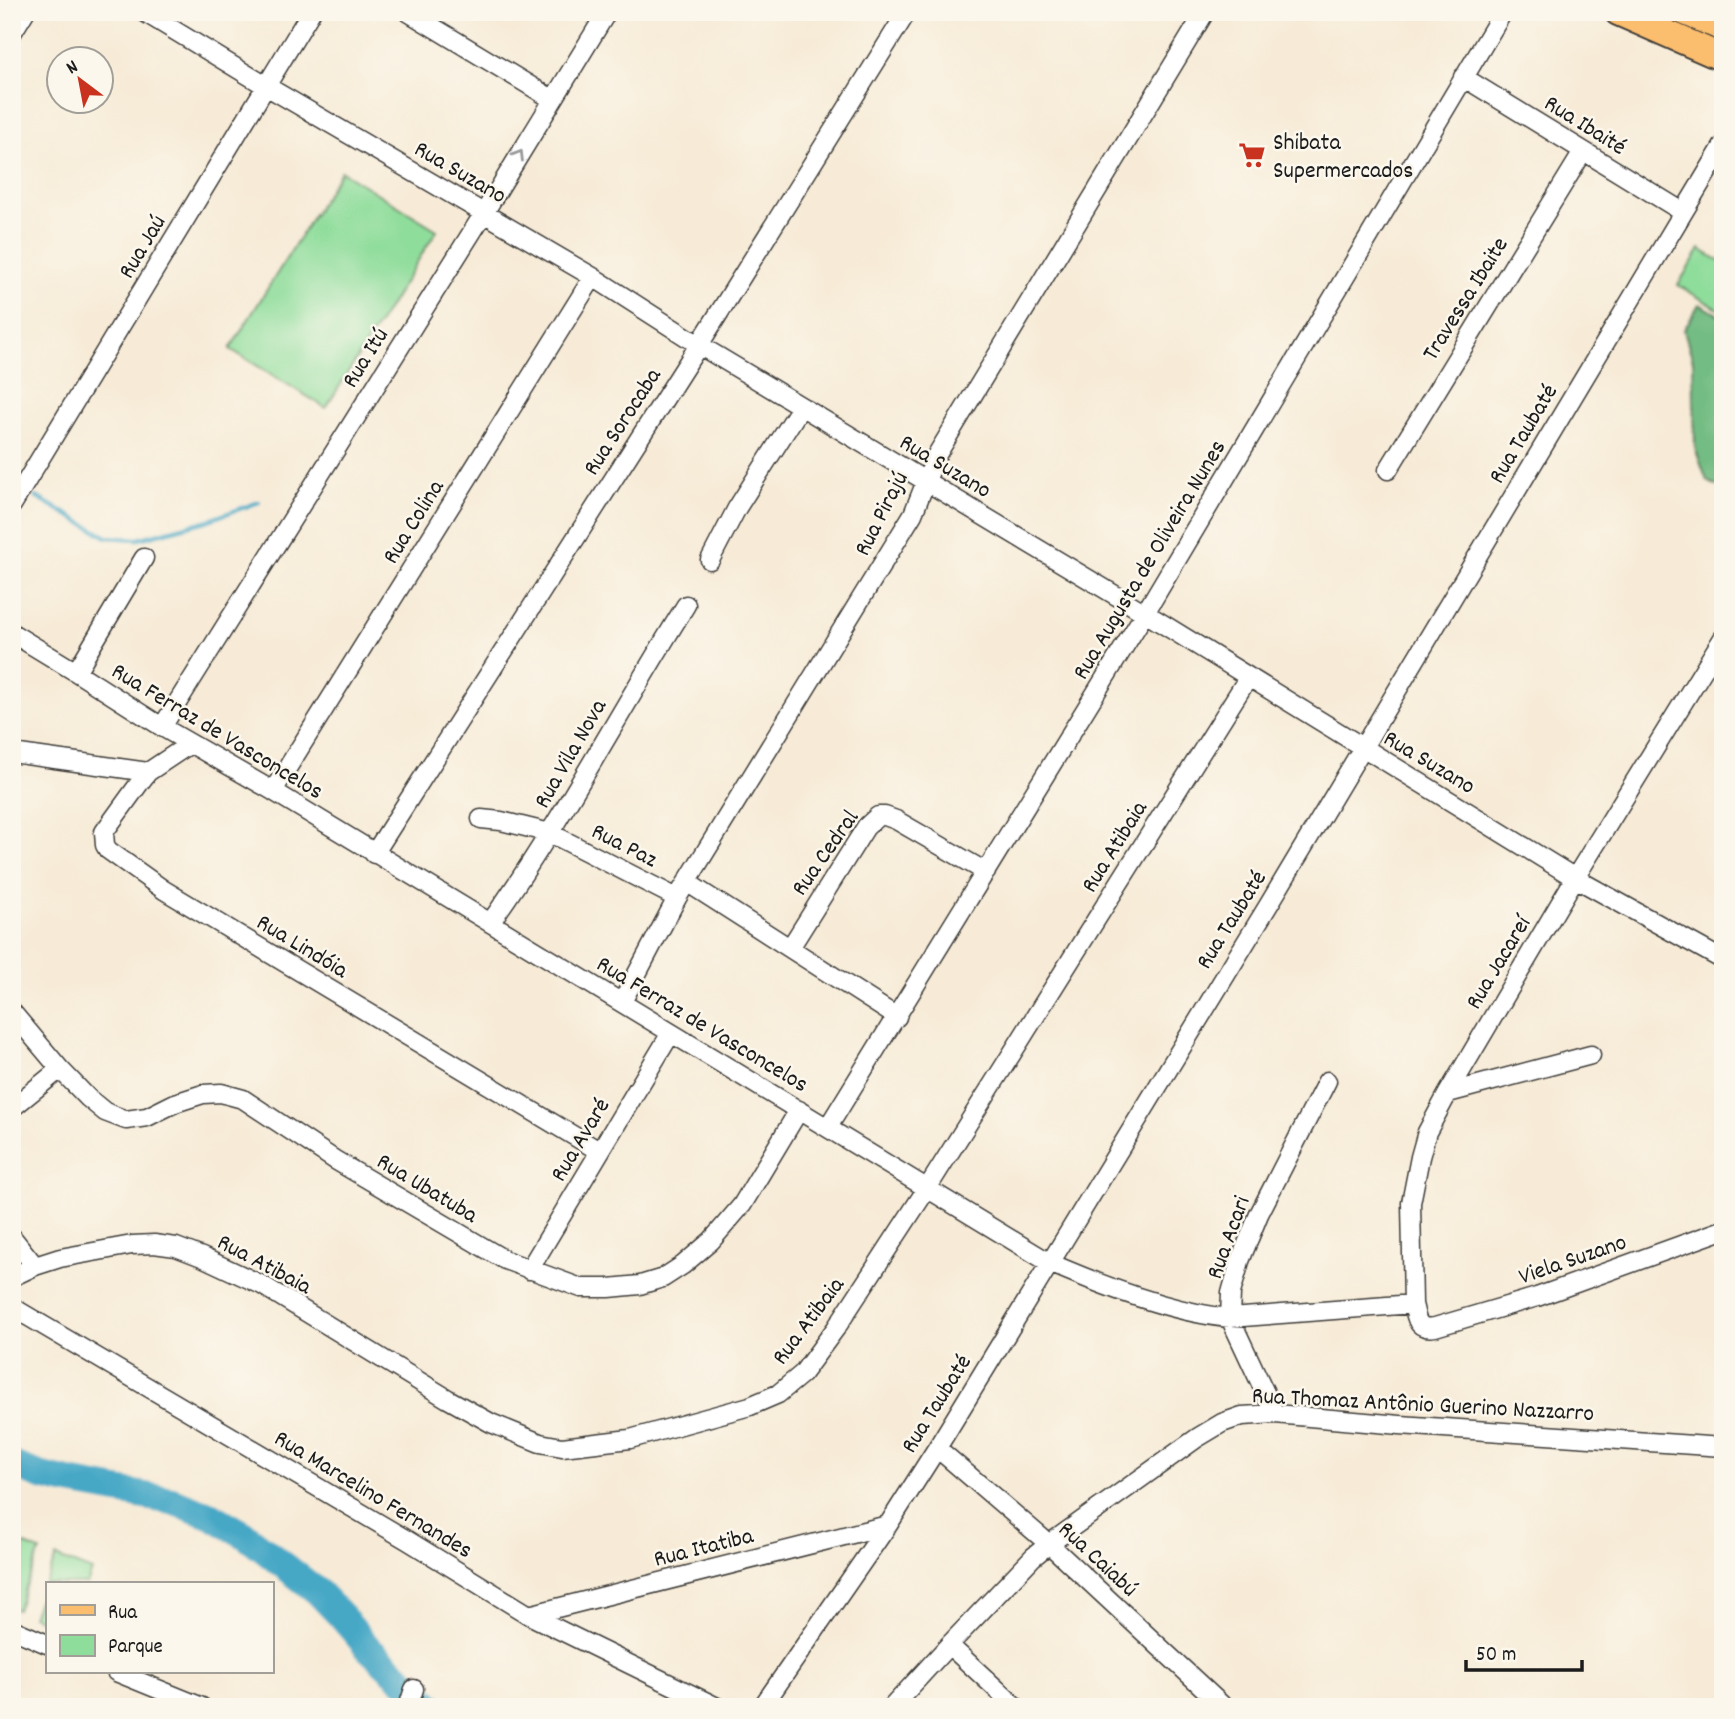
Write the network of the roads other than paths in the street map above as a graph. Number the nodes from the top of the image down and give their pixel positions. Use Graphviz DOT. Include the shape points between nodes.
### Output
graph roads {
  1 [pos="25,12"];
  2 [pos="144,12"];
  3 [pos="311,12"];
  4 [pos="408,12"];
  5 [pos="607,12"];
  6 [pos="907,12"];
  7 [pos="1205,12"];
  8 [pos="1503,12"];
  9 [pos="1618,12"];
  10 [pos="1685,12"];
  11 [pos="1723,28"];
  12 [pos="12,33"];
  13 [pos="1723,58"];
  14 [pos="1463,77"];
  15 [pos="267,86"];
  16 [pos="552,99"];
  17 [pos="1723,146"];
  18 [pos="1583,152"];
  19 [pos="1683,212"];
  20 [pos="484,213"];
  21 [pos="593,277"];
  22 [pos="699,345"];
  23 [pos="801,407"];
  24 [pos="1388,470"];
  25 [pos="925,482"];
  26 [pos="12,505"];
  27 [pos="144,558"];
  28 [pos="710,560"];
  29 [pos="686,605"];
  30 [pos="1145,613"];
  31 [pos="12,633"];
  32 [pos="1723,638"];
  33 [pos="76,672"];
  34 [pos="1248,678"];
  35 [pos="162,727"];
  36 [pos="190,744"];
  37 [pos="1362,748"];
  38 [pos="12,752"];
  39 [pos="148,772"];
  40 [pos="272,791"];
  41 [pos="481,819"];
  42 [pos="550,833"];
  43 [pos="374,854"];
  44 [pos="986,872"];
  45 [pos="1575,878"];
  46 [pos="688,883"];
  47 [pos="677,898"];
  48 [pos="490,923"];
  49 [pos="790,948"];
  50 [pos="1723,960"];
  51 [pos="622,1002"];
  52 [pos="12,1012"];
  53 [pos="897,1017"];
  54 [pos="671,1033"];
  55 [pos="1591,1055"];
  56 [pos="60,1069"];
  57 [pos="1327,1081"];
  58 [pos="1448,1093"];
  59 [pos="12,1108"];
  60 [pos="799,1110"];
  61 [pos="828,1127"];
  62 [pos="599,1151"];
  63 [pos="928,1187"];
  64 [pos="1723,1230"];
  65 [pos="12,1237"];
  66 [pos="1051,1263"];
  67 [pos="35,1266"];
  68 [pos="529,1270"];
  69 [pos="12,1277"];
  70 [pos="1413,1304"];
  71 [pos="12,1307"];
  72 [pos="1230,1318"];
  73 [pos="1275,1414"];
  74 [pos="1723,1447"];
  75 [pos="937,1448"];
  76 [pos="888,1525"];
  77 [pos="1049,1544"];
  78 [pos="530,1615"];
  79 [pos="12,1629"];
  80 [pos="46,1644"];
  81 [pos="948,1645"];
  82 [pos="121,1674"];
  83 [pos="414,1689"];
  84 [pos="202,1707"];
  85 [pos="408,1707"];
  86 [pos="717,1707"];
  87 [pos="762,1707"];
  88 [pos="892,1707"];
  89 [pos="1016,1707"];
  90 [pos="1224,1707"];
  1 -- 12 [label="street"];
  2 -- 15 [label="street, Rua Suzano"];
  3 -- 15 [label="street, Rua Jaú"];
  4 -- 16 [label="street"];
  5 -- 16 [label="street, Rua Itú"];
  6 -- 22 [label="street, Rua Sorocaba"];
  7 -- 25 [label="street, Rua Pirajú" via="936,456"];
  8 -- 14 [label="street, Rua Augusta de Oliveira Nunes"];
  9 -- 13 [label="main road"];
  10 -- 11 [label="main road"];
  14 -- 18 [label="street, Rua Ibaité"];
  14 -- 30 [label="street, Rua Augusta de Oliveira Nunes"];
  15 -- 20 [label="street, Rua Suzano"];
  15 -- 26 [label="street, Rua Jaú"];
  20 -- 16 [label="street, Rua Itú, one-way"];
  17 -- 19 [label="street, Rua Taubaté"];
  18 -- 19 [label="street, Rua Ibaité"];
  18 -- 24 [label="street, Travessa Ibaite"];
  19 -- 37 [label="street, Rua Taubaté"];
  20 -- 21 [label="street, Rua Suzano"];
  20 -- 35 [label="street, Rua Itú"];
  21 -- 22 [label="street, Rua Suzano"];
  21 -- 40 [label="street, Rua Colina"];
  22 -- 23 [label="street, Rua Suzano"];
  22 -- 43 [label="street, Rua Sorocaba"];
  23 -- 25 [label="street, Rua Suzano"];
  23 -- 28 [label="street"];
  25 -- 30 [label="street, Rua Suzano"];
  25 -- 46 [label="street, Rua Pirajú" via="913,514"];
  27 -- 33 [label="street"];
  29 -- 42 [label="street, Rua Vila Nova"];
  30 -- 34 [label="street, Rua Suzano"];
  30 -- 44 [label="street, Rua Augusta de Oliveira Nunes"];
  31 -- 33 [label="street, Rua Ferraz de Vasconcelos"];
  32 -- 45 [label="street, Rua Jacareí"];
  33 -- 35 [label="street, Rua Ferraz de Vasconcelos"];
  34 -- 37 [label="street, Rua Suzano"];
  34 -- 63 [label="street, Rua Atibaia"];
  35 -- 36 [label="street, Rua Ferraz de Vasconcelos"];
  36 -- 39 [label="street, Rua Lindóia"];
  36 -- 40 [label="street, Rua Ferraz de Vasconcelos"];
  37 -- 45 [label="street, Rua Suzano"];
  37 -- 66 [label="street, Rua Taubaté"];
  38 -- 39 [label="street"];
  39 -- 62 [label="street, Rua Lindóia" via="104,832 108,850 164,890"];
  40 -- 43 [label="street, Rua Ferraz de Vasconcelos"];
  41 -- 42 [label="street, Rua Paz"];
  42 -- 47 [label="street, Rua Paz"];
  42 -- 48 [label="street, Rua Vila Nova"];
  43 -- 48 [label="street, Rua Ferraz de Vasconcelos"];
  44 -- 49 [label="street, Rua Cedral" via="896,820 877,816"];
  44 -- 53 [label="street, Rua Augusta de Oliveira Nunes"];
  45 -- 50 [label="street, Rua Suzano"];
  45 -- 58 [label="street, Rua Jacareí"];
  46 -- 47 [label="street, Rua Pirajú"];
  46 -- 49 [label="street"];
  47 -- 51 [label="street, Rua Pirajú"];
  48 -- 51 [label="street, Rua Ferraz de Vasconcelos"];
  49 -- 53 [label="street"];
  51 -- 54 [label="street, Rua Ferraz de Vasconcelos"];
  52 -- 56 [label="street, Rua Ubatuba"];
  53 -- 61 [label="street, Rua Augusta de Oliveira Nunes"];
  54 -- 60 [label="street, Rua Ferraz de Vasconcelos"];
  54 -- 62 [label="street, Rua Avaré"];
  55 -- 58 [label="street"];
  56 -- 59 [label="street"];
  56 -- 68 [label="street, Rua Ubatuba" via="105,1112 126,1120 147,1117 203,1094 243,1099 335,1160"];
  57 -- 72 [label="street, Rua Acari" via="1259,1214 1231,1293"];
  58 -- 70 [label="street, Rua Jacareí" via="1427,1132 1411,1203"];
  60 -- 61 [label="street, Rua Ferraz de Vasconcelos"];
  60 -- 68 [label="street, Rua Ubatuba" via="742,1205 711,1241 663,1278 640,1285 581,1288"];
  61 -- 63 [label="street, Rua Ferraz de Vasconcelos"];
  62 -- 68 [label="street, Rua Avaré"];
  63 -- 66 [label="street, Rua Ferraz de Vasconcelos"];
  63 -- 67 [label="street, Rua Atibaia" via="836,1328 802,1374 778,1394 631,1439 562,1447 491,1423 262,1285 176,1247 132,1245"];
  64 -- 70 [label="street, Viela Suzano" via="1536,1297 1435,1327 1426,1329 1419,1324"];
  65 -- 67 [label="street"];
  66 -- 72 [label="street, Rua Ferraz de Vasconcelos" via="1154,1302"];
  66 -- 75 [label="street, Rua Taubaté"];
  67 -- 69 [label="street, Rua Atibaia"];
  70 -- 72 [label="street, Rua Ferraz de Vasconcelos"];
  71 -- 78 [label="street, Rua Marcelino Fernandes"];
  72 -- 73 [label="street, Rua Acari"];
  73 -- 74 [label="street, Rua Thomaz Antônio Guerino Nazzarro"];
  73 -- 77 [label="street, Rua Thomaz Antônio Guerino Nazzarro" via="1242,1416 1222,1423"];
  75 -- 76 [label="street, Rua Taubaté"];
  75 -- 77 [label="street, Rua Caiabú"];
  76 -- 78 [label="street, Rua Itatiba"];
  76 -- 87 [label="street, Rua Taubaté"];
  77 -- 81 [label="street, Rua Thomaz Antônio Guerino Nazzarro"];
  77 -- 90 [label="street, Rua Caiabú"];
  78 -- 86 [label="street, Rua Marcelino Fernandes"];
  79 -- 80 [label="street"];
  81 -- 88 [label="street, Rua Thomaz Antônio Guerino Nazzarro"];
  81 -- 89 [label="street"];
  82 -- 84 [label="street"];
  83 -- 85 [label="street"];
}
